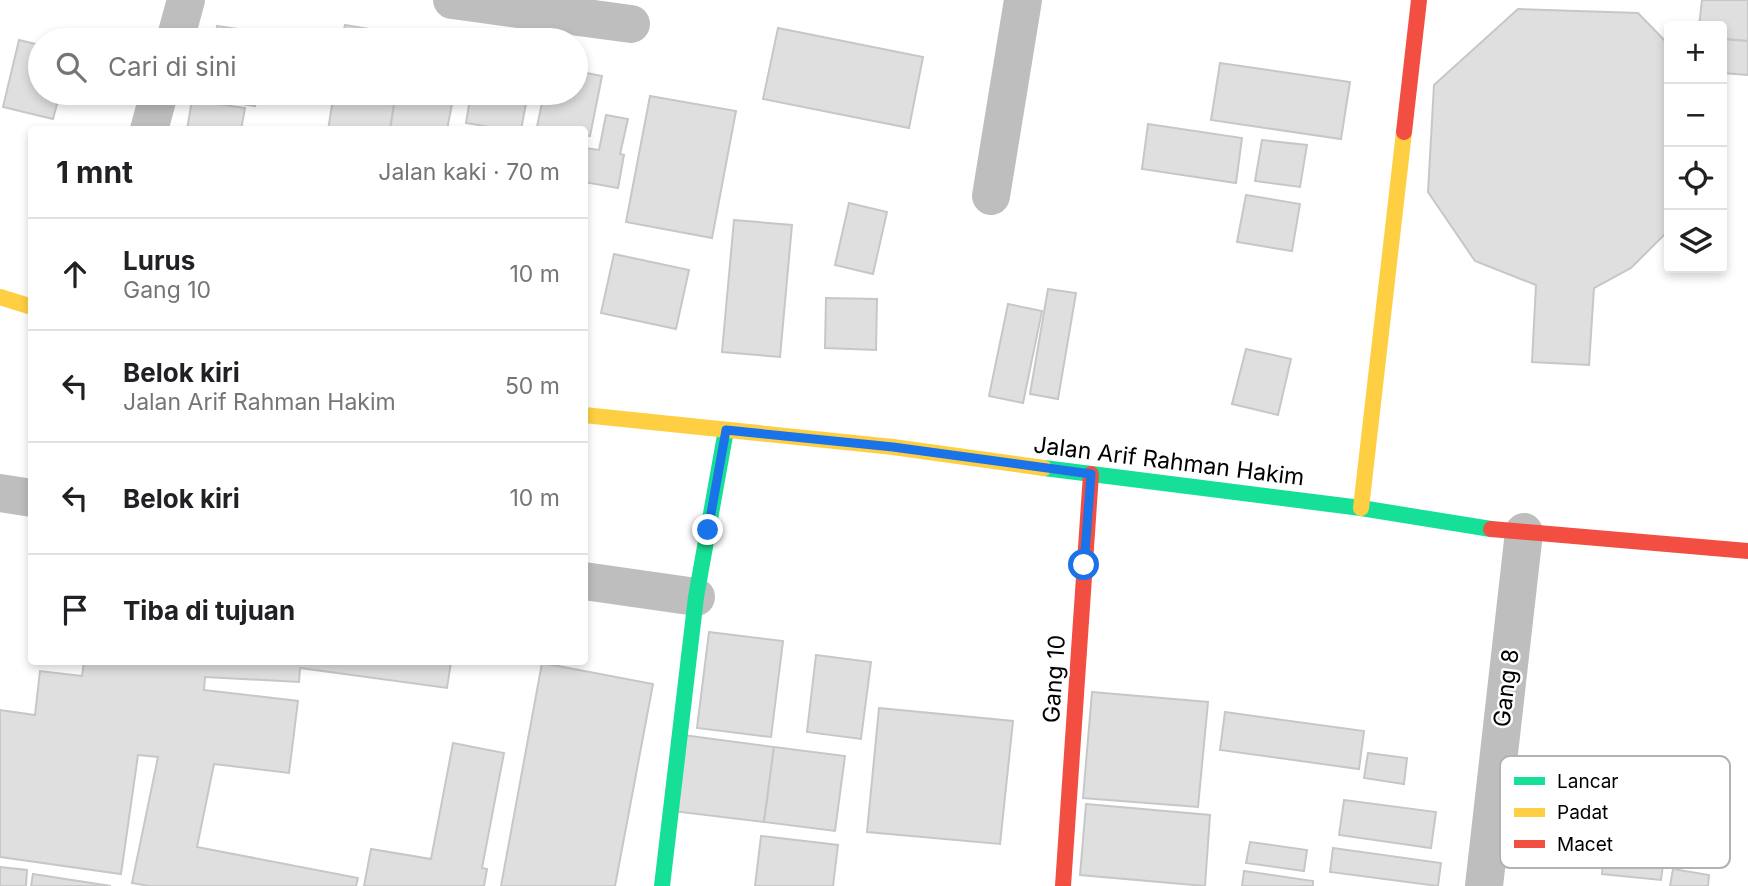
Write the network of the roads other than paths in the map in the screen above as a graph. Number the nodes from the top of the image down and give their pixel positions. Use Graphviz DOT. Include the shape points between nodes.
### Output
graph roads {
  1 [pos="186,0"];
  2 [pos="452,0"];
  3 [pos="1023,0"];
  4 [pos="1419,0"];
  5 [pos="631,24"];
  6 [pos="178,28"];
  7 [pos="156,105"];
  8 [pos="150,126"];
  9 [pos="991,196"];
  10 [pos="0,297"];
  11 [pos="28,306"];
  12 [pos="588,415"];
  13 [pos="726,430"];
  14 [pos="1091,474"];
  15 [pos="0,493"];
  16 [pos="28,497"];
  17 [pos="1361,508"];
  18 [pos="1524,532"];
  19 [pos="1748,551"];
  20 [pos="588,582"];
  21 [pos="696,597"];
  22 [pos="662,886"];
  23 [pos="1063,886"];
  24 [pos="1484,886"];
  1 -- 6 [label="street"];
  2 -- 5 [label="street"];
  3 -- 9 [label="street"];
  4 -- 17 [label="street"];
  7 -- 8 [label="street"];
  10 -- 11 [label="street"];
  12 -- 13 [label="street, Jalan Arif Rahman Hakim"];
  13 -- 14 [label="street, Jalan Arif Rahman Hakim"];
  13 -- 21 [label="street"];
  14 -- 17 [label="street, Jalan Arif Rahman Hakim"];
  14 -- 23 [label="street, Gang 10"];
  15 -- 16 [label="street"];
  17 -- 18 [label="street, Jalan Arif Rahman Hakim"];
  18 -- 19 [label="street, Jalan Arif Rahman Hakim"];
  18 -- 24 [label="street, Gang 8"];
  20 -- 21 [label="street"];
  21 -- 22 [label="street"];
}
